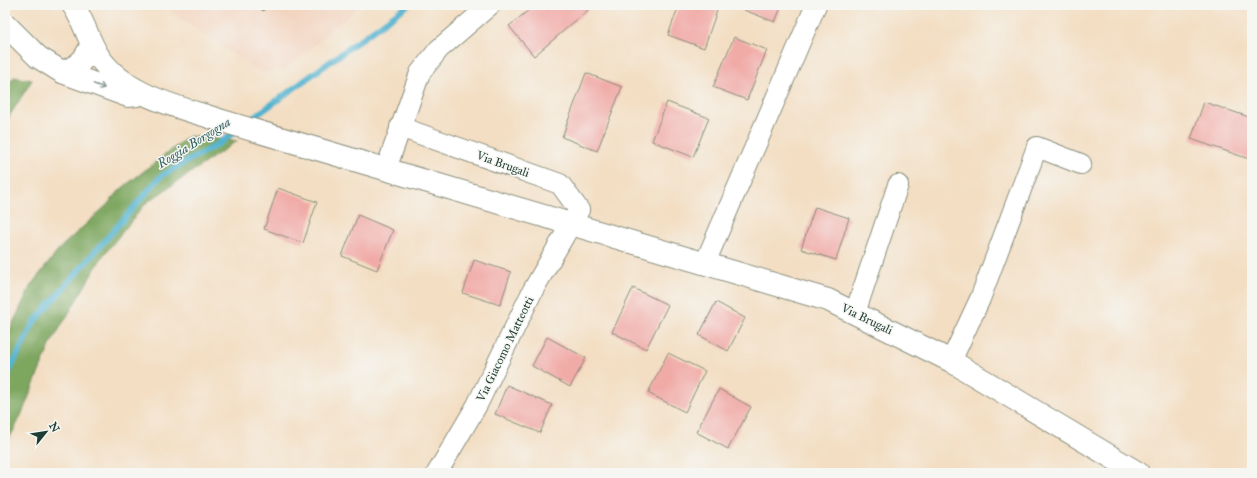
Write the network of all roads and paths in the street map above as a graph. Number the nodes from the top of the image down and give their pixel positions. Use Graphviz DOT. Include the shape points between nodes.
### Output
graph roads {
  1 [pos="72,5"];
  2 [pos="490,5"];
  3 [pos="816,5"];
  4 [pos="5,24"];
  5 [pos="91,45"];
  6 [pos="62,72"];
  7 [pos="142,94"];
  8 [pos="400,127"];
  9 [pos="1080,164"];
  10 [pos="386,169"];
  11 [pos="898,185"];
  12 [pos="571,224"];
  13 [pos="705,263"];
  14 [pos="855,313"];
  15 [pos="951,361"];
  16 [pos="437,473"];
  17 [pos="1138,473"];
  1 -- 5 [label="street" via="86,29"];
  2 -- 8 [label="street" via="439,49 420,73"];
  3 -- 13 [label="street"];
  4 -- 6 [label="street" via="38,57"];
  5 -- 6 [label="street" via="82,62"];
  5 -- 7 [label="street" via="110,71"];
  6 -- 7 [label="street, one-way" via="128,96"];
  7 -- 10 [label="street, Via Brugali" via="218,120"];
  8 -- 10 [label="street"];
  8 -- 12 [label="street, Via Brugali" via="560,184 579,210"];
  9 -- 15 [label="street" via="1037,147 980,299"];
  10 -- 12 [label="street, Via Brugali"];
  11 -- 14 [label="street"];
  12 -- 13 [label="street, Via Brugali"];
  12 -- 16 [label="street, Via Giacomo Matteotti" via="533,290 477,405"];
  13 -- 14 [label="street, Via Brugali" via="828,300"];
  14 -- 15 [label="street, Via Brugali"];
  15 -- 17 [label="street, Via Brugali"];
}
